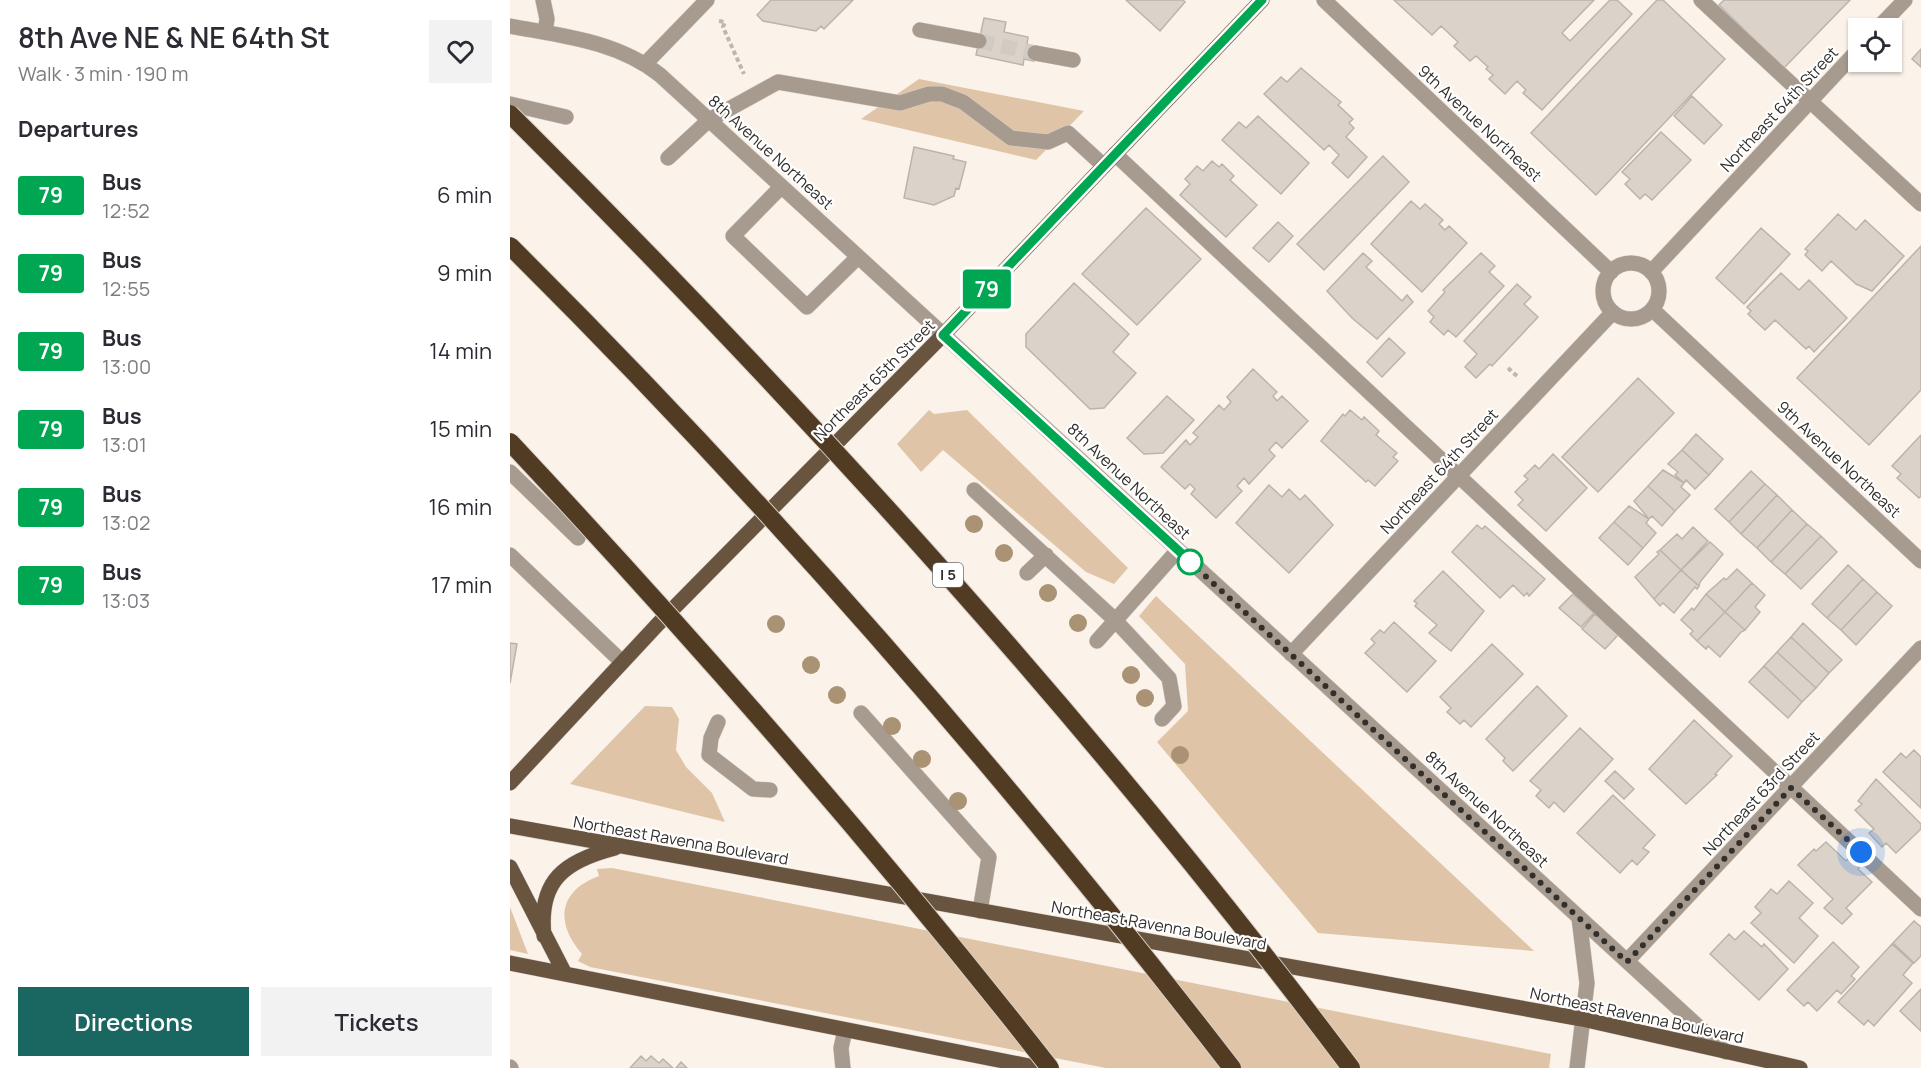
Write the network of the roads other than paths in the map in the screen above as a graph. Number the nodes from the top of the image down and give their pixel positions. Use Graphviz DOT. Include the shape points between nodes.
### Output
graph roads {
  1 [pos="543,0"];
  2 [pos="707,0"];
  3 [pos="1262,0"];
  4 [pos="1324,0"];
  5 [pos="1701,0"];
  6 [pos="1905,0"];
  7 [pos="1888,18"];
  8 [pos="510,26"];
  9 [pos="920,30"];
  10 [pos="545,32"];
  11 [pos="979,42"];
  12 [pos="1035,52"];
  13 [pos="1073,60"];
  14 [pos="1848,61"];
  15 [pos="645,64"];
  16 [pos="1811,101"];
  17 [pos="510,104"];
  18 [pos="510,114"];
  19 [pos="566,117"];
  20 [pos="709,120"];
  21 [pos="1115,154"];
  22 [pos="668,158"];
  23 [pos="1104,166"];
  24 [pos="781,187"];
  25 [pos="1921,204"];
  26 [pos="510,246"];
  27 [pos="858,257"];
  28 [pos="1611,272"];
  29 [pos="1651,272"];
  30 [pos="1653,310"];
  31 [pos="1613,312"];
  32 [pos="943,335"];
  33 [pos="510,442"];
  34 [pos="510,472"];
  35 [pos="1457,477"];
  36 [pos="974,489"];
  37 [pos="578,538"];
  38 [pos="1178,550"];
  39 [pos="510,555"];
  40 [pos="1046,555"];
  41 [pos="1921,561"];
  42 [pos="1027,573"];
  43 [pos="1114,619"];
  44 [pos="1097,641"];
  45 [pos="1921,648"];
  46 [pos="1291,654"];
  47 [pos="622,662"];
  48 [pos="861,713"];
  49 [pos="1162,718"];
  50 [pos="717,722"];
  51 [pos="510,783"];
  52 [pos="1791,788"];
  53 [pos="770,790"];
  54 [pos="510,826"];
  55 [pos="618,847"];
  56 [pos="510,867"];
  57 [pos="1921,909"];
  58 [pos="980,911"];
  59 [pos="1579,918"];
  60 [pos="544,936"];
  61 [pos="1627,962"];
  62 [pos="510,963"];
  63 [pos="565,974"];
  64 [pos="1582,1019"];
  65 [pos="845,1030"];
  66 [pos="1726,1052"];
  67 [pos="843,1068"];
  68 [pos="1039,1068"];
  69 [pos="1050,1068"];
  70 [pos="1232,1068"];
  71 [pos="1351,1068"];
  72 [pos="1577,1068"];
  73 [pos="1742,1068"];
  74 [pos="1800,1068"];
  1 -- 10 [label="street"];
  2 -- 15 [label="street"];
  3 -- 21 [label="main road, Northeast 65th Street"];
  4 -- 28 [label="street, 9th Avenue Northeast"];
  5 -- 16 [label="street"];
  6 -- 7 [label="street"];
  8 -- 10 [label="street, 8th Avenue Northeast"];
  9 -- 11 [label="street"];
  10 -- 15 [label="street, 8th Avenue Northeast" via="618,50"];
  12 -- 13 [label="street"];
  14 -- 16 [label="street, Northeast 64th Street"];
  15 -- 20 [label="street, 8th Avenue Northeast"];
  16 -- 25 [label="street"];
  16 -- 29 [label="street, Northeast 64th Street"];
  17 -- 19 [label="street"];
  18 -- 71 [label="highway, I 5, bridge" via="784,394 921,544 1175,844"];
  20 -- 22 [label="street"];
  20 -- 23 [label="street" via="778,82 900,103 942,94 963,102 1011,138 1048,142 1068,133"];
  20 -- 24 [label="street, 8th Avenue Northeast"];
  21 -- 23 [label="main road, Northeast 65th Street"];
  21 -- 35 [label="street"];
  23 -- 32 [label="main road, Northeast 65th Street"];
  24 -- 27 [label="street, 8th Avenue Northeast"];
  24 -- 27 [label="street" via="733,236 807,307"];
  26 -- 70 [label="highway, bridge" via="711,454 903,666 1087,884"];
  27 -- 32 [label="street, 8th Avenue Northeast"];
  28 -- 29 [label="street" via="1632,263"];
  28 -- 31 [label="street" via="1603,291 1604,301"];
  29 -- 30 [label="street" via="1660,292"];
  30 -- 31 [label="street" via="1636,320"];
  30 -- 41 [label="street, 9th Avenue Northeast"];
  31 -- 35 [label="street, Northeast 64th Street"];
  32 -- 38 [label="street, 8th Avenue Northeast"];
  32 -- 47 [label="main road, Northeast 65th Street"];
  33 -- 69 [label="highway, bridge" via="802,766"];
  34 -- 37 [label="street"];
  35 -- 46 [label="street, Northeast 64th Street"];
  35 -- 52 [label="street"];
  36 -- 40 [label="street"];
  38 -- 43 [label="street"];
  38 -- 46 [label="street, 8th Avenue Northeast"];
  39 -- 47 [label="street"];
  40 -- 42 [label="street"];
  40 -- 43 [label="street"];
  43 -- 44 [label="street"];
  43 -- 49 [label="street" via="1169,678 1174,706"];
  45 -- 52 [label="street, Northeast 63rd Street"];
  46 -- 59 [label="street, 8th Avenue Northeast"];
  47 -- 51 [label="main road, Northeast 65th Street"];
  48 -- 58 [label="street" via="988,857"];
  50 -- 53 [label="street" via="709,755 753,789"];
  52 -- 57 [label="street"];
  52 -- 61 [label="street, Northeast 63rd Street"];
  54 -- 55 [label="main road, Northeast Ravenna Boulevard"];
  55 -- 58 [label="main road, Northeast Ravenna Boulevard"];
  55 -- 60 [label="main road" via="574,861 558,875 547,894 542,915"];
  56 -- 60 [label="main road"];
  58 -- 64 [label="main road, Northeast Ravenna Boulevard"];
  59 -- 61 [label="street, 8th Avenue Northeast"];
  59 -- 64 [label="street" via="1587,983"];
  60 -- 63 [label="main road"];
  61 -- 66 [label="street, 8th Avenue Northeast"];
  62 -- 63 [label="main road"];
  63 -- 65 [label="main road"];
  64 -- 66 [label="main road, Northeast Ravenna Boulevard"];
  64 -- 72 [label="street"];
  65 -- 67 [label="street" via="841,1048"];
  65 -- 68 [label="main road"];
  66 -- 73 [label="main road, 8th Avenue Northeast"];
  66 -- 74 [label="main road, Northeast Ravenna Boulevard"];
}
